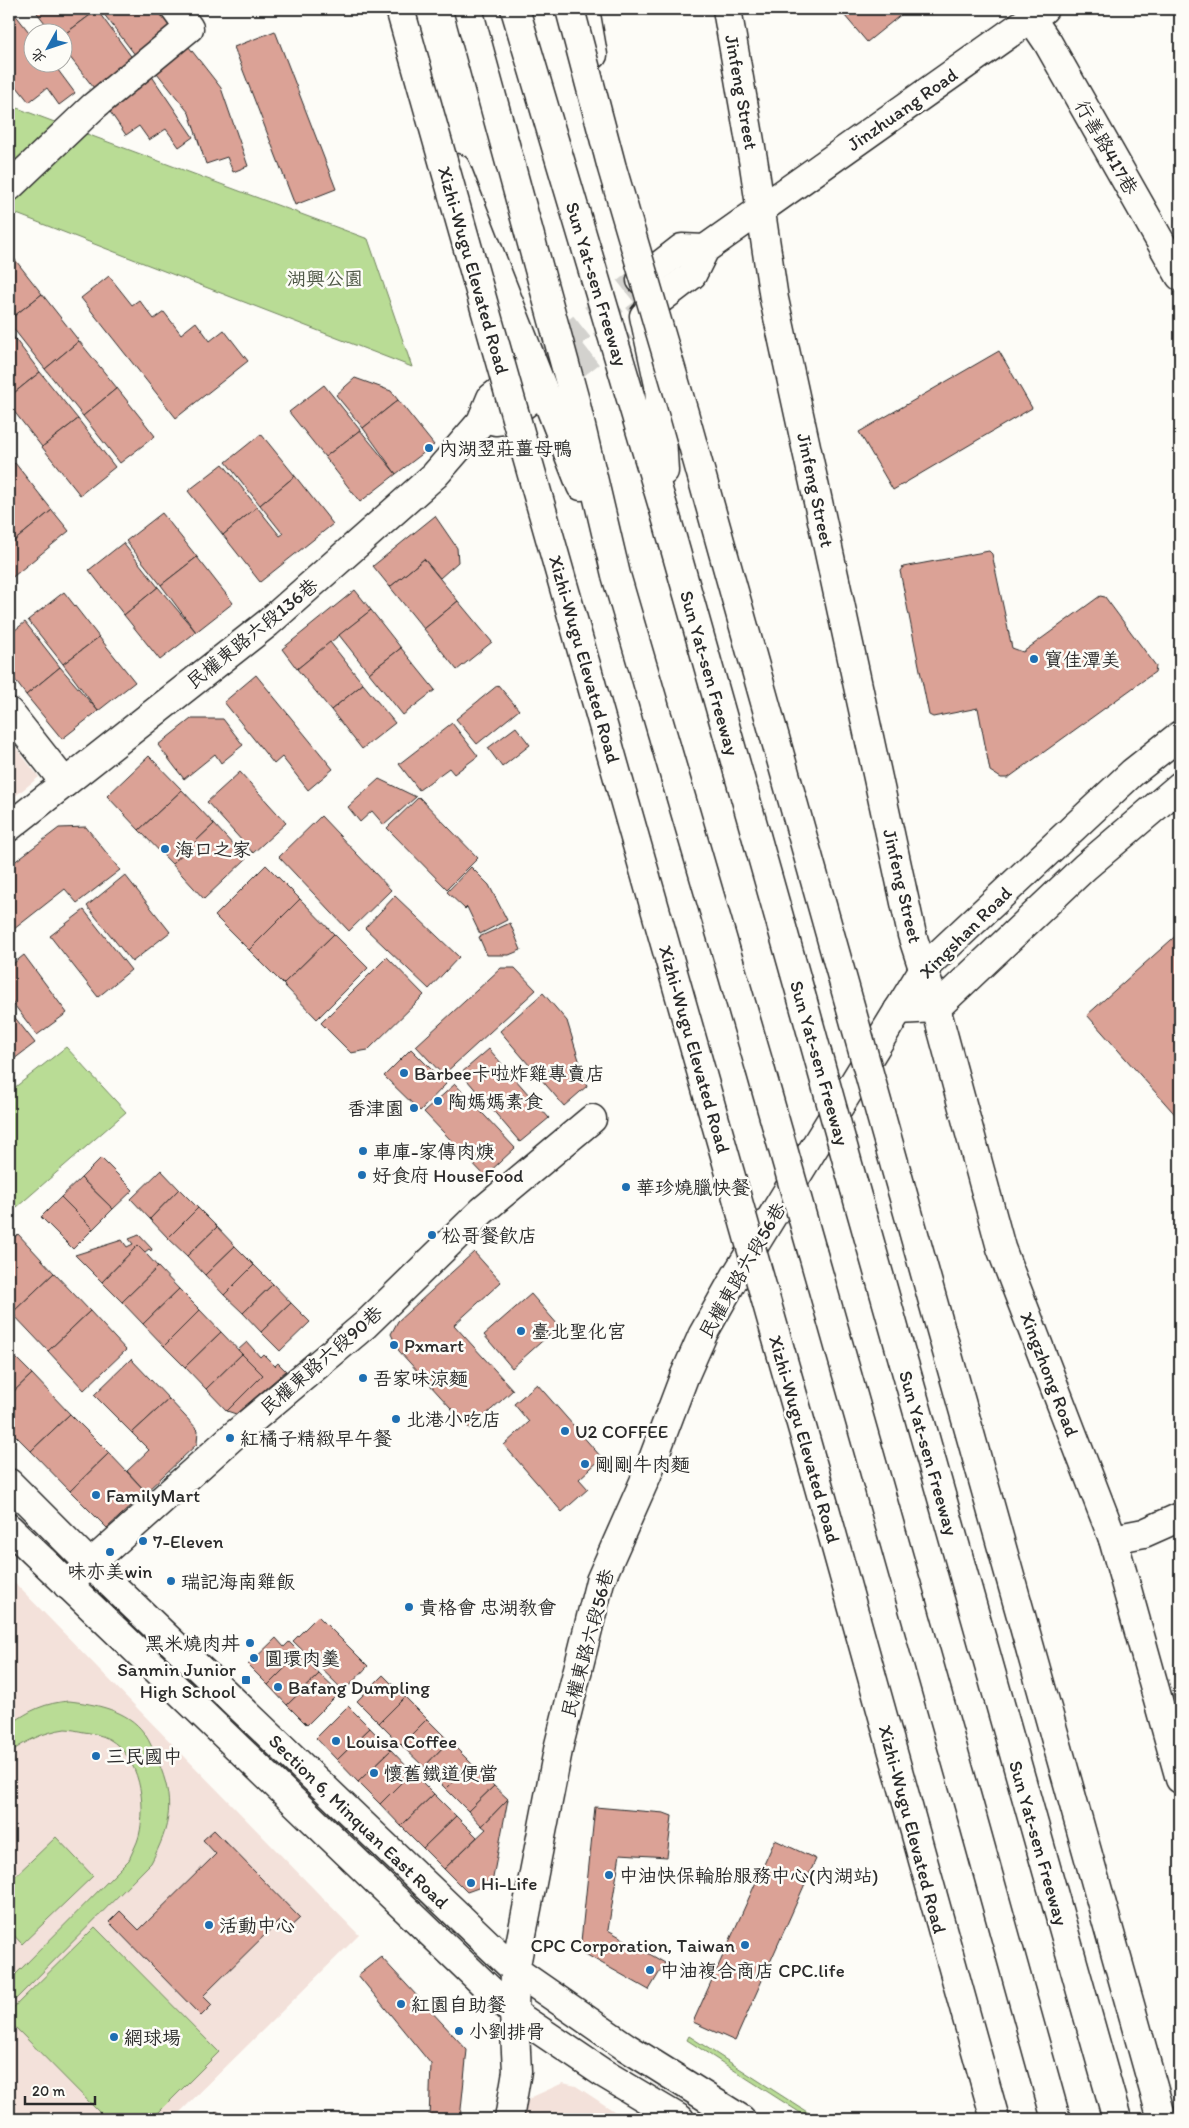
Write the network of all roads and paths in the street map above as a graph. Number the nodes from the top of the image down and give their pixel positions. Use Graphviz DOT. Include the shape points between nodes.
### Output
graph roads {
  1 [pos="393,9"];
  2 [pos="400,9"];
  3 [pos="468,9"];
  4 [pos="515,9"];
  5 [pos="570,9"];
  6 [pos="585,9"];
  7 [pos="727,9"];
  8 [pos="1037,13"];
  9 [pos="182,18"];
  10 [pos="9,187"];
  11 [pos="760,209"];
  12 [pos="705,249"];
  13 [pos="1180,276"];
  14 [pos="641,280"];
  15 [pos="649,308"];
  16 [pos="527,370"];
  17 [pos="535,396"];
  18 [pos="481,422"];
  19 [pos="667,520"];
  20 [pos="616,575"];
  21 [pos="9,712"];
  22 [pos="1180,735"];
  23 [pos="65,783"];
  24 [pos="1180,786"];
  25 [pos="9,827"];
  26 [pos="924,968"];
  27 [pos="936,1008"];
  28 [pos="898,1010"];
  29 [pos="592,1119"];
  30 [pos="9,1483"];
  31 [pos="1180,1517"];
  32 [pos="9,1528"];
  33 [pos="1113,1539"];
  34 [pos="90,1564"];
  35 [pos="67,1585"];
  36 [pos="1180,1779"];
  37 [pos="515,1970"];
  38 [pos="514,2013"];
  39 [pos="509,2119"];
  40 [pos="680,2119"];
  41 [pos="742,2119"];
  42 [pos="995,2119"];
  43 [pos="1056,2119"];
  44 [pos="1117,2119"];
  45 [pos="1162,2119"];
  1 -- 20 [label="main road"];
  2 -- 42 [label="main road, Xizhi-Wugu Elevated Road, bridge"];
  3 -- 20 [label="main road" via="576,401"];
  4 -- 19 [label="main road, Sun Yat-sen Freeway"];
  5 -- 45 [label="main road, bridge" via="612,168 684,413"];
  6 -- 19 [label="main road" via="625,228 659,385"];
  7 -- 11 [label="main road, Jinfeng Street"];
  8 -- 11 [label="main road, Jinzhuang Road"];
  8 -- 13 [label="main road, 行善路417巷" via="1048,43"];
  9 -- 10 [label="main road"];
  11 -- 12 [label="main road"];
  11 -- 26 [label="main road, Jinfeng Street" via="778,318 911,929"];
  12 -- 14 [label="main road" via="682,248"];
  12 -- 15 [label="main road" via="692,275"];
  16 -- 18 [label="main road, 民權東路六段136巷" via="491,398"];
  17 -- 18 [label="main road" via="504,420"];
  18 -- 23 [label="main road, 民權東路六段136巷" via="435,475 268,623"];
  19 -- 44 [label="main road, Sun Yat-sen Freeway, bridge"];
  20 -- 43 [label="main road, bridge" via="760,1068"];
  21 -- 23 [label="main road"];
  22 -- 26 [label="main road, Xingshan Road" via="1125,779"];
  23 -- 25 [label="main road, 民權東路六段136巷"];
  24 -- 27 [label="main road, Xingshan Road" via="1085,867"];
  26 -- 27 [label="main road, Xingzhong Road"];
  26 -- 28 [label="main road, Xingshan Road"];
  27 -- 28 [label="main road, Xingshan Road"];
  27 -- 33 [label="main road, Xingzhong Road" via="1001,1248"];
  28 -- 37 [label="main road, 民權東路六段56巷" via="703,1334 600,1582 559,1745"];
  29 -- 34 [label="main road, 民權東路六段90巷" via="482,1211 364,1324"];
  30 -- 34 [label="main road, Section 6, Minquan East Road"];
  31 -- 33 [label="main road" via="1144,1533"];
  32 -- 35 [label="main road, Section 6, Minquan East Road"];
  33 -- 36 [label="main road, Xingzhong Road"];
  34 -- 35 [label="main road, 民權東路六段90巷"];
  34 -- 37 [label="main road, Section 6, Minquan East Road"];
  35 -- 38 [label="main road, Section 6, Minquan East Road"];
  37 -- 38 [label="main road, 民權東路六段56巷"];
  37 -- 41 [label="main road, Section 6, Minquan East Road" via="626,2047"];
  38 -- 39 [label="main road, 民權東路六段56巷" via="518,2071"];
  38 -- 40 [label="main road, Section 6, Minquan East Road" via="603,2073"];
}
